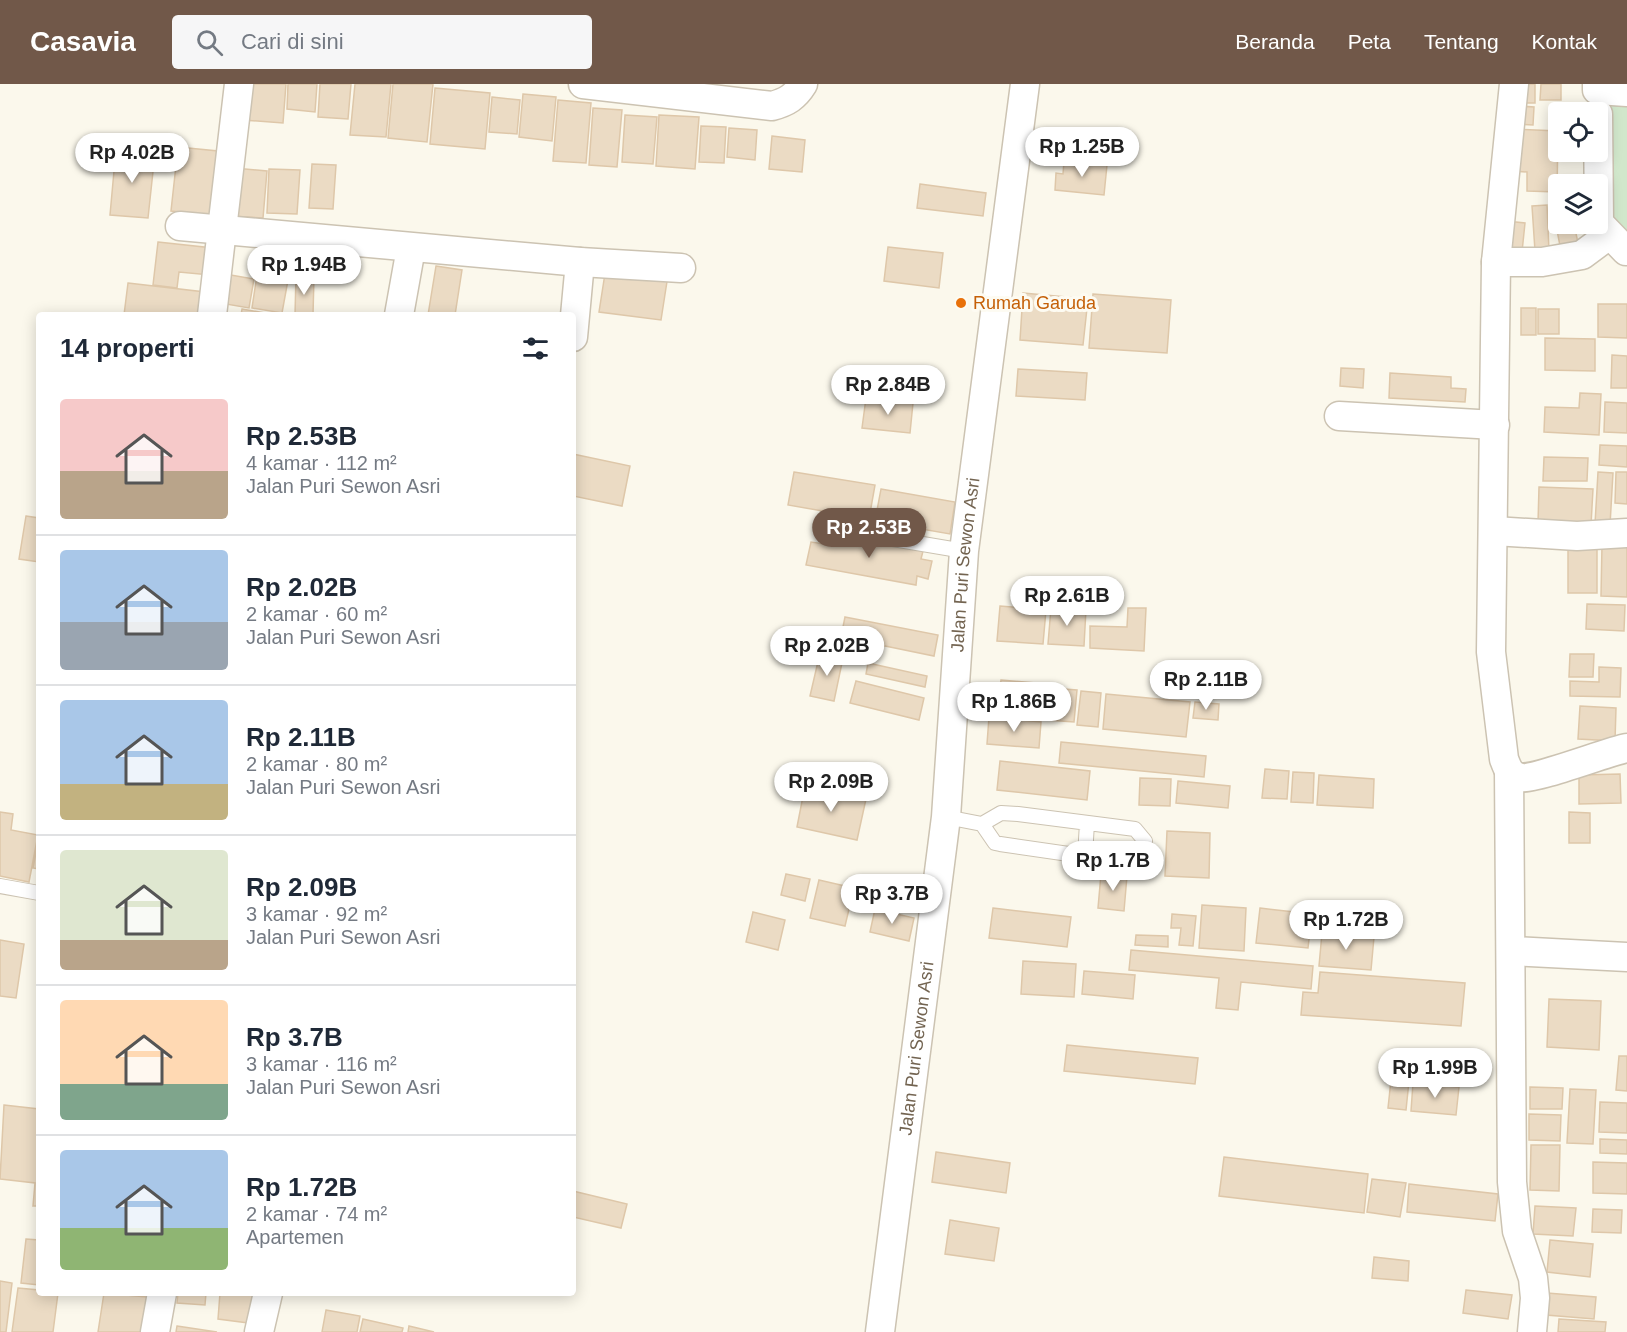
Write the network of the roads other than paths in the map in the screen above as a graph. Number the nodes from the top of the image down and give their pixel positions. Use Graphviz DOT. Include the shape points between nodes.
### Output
graph roads {
  1 [pos="239,84"];
  2 [pos="582,84"];
  3 [pos="803,84"];
  4 [pos="1025,84"];
  5 [pos="1514,84"];
  6 [pos="1627,92"];
  7 [pos="1597,100"];
  8 [pos="180,226"];
  9 [pos="224,232"];
  10 [pos="1610,242"];
  11 [pos="411,248"];
  12 [pos="580,262"];
  13 [pos="1496,262"];
  14 [pos="681,268"];
  15 [pos="212,312"];
  16 [pos="400,312"];
  17 [pos="575,312"];
  18 [pos="1339,416"];
  19 [pos="1495,425"];
  20 [pos="834,529"];
  21 [pos="1494,531"];
  22 [pos="1627,533"];
  23 [pos="964,551"];
  24 [pos="1627,748"];
  25 [pos="1509,771"];
  26 [pos="946,817"];
  27 [pos="1087,823"];
  28 [pos="982,824"];
  29 [pos="1085,856"];
  30 [pos="0,886"];
  31 [pos="36,892"];
  32 [pos="1512,951"];
  33 [pos="1627,957"];
  34 [pos="161,1296"];
  35 [pos="267,1296"];
  36 [pos="155,1332"];
  37 [pos="259,1332"];
  38 [pos="880,1332"];
  39 [pos="1532,1332"];
  1 -- 9 [label="street"];
  2 -- 3 [label="street" via="772,106 787,102"];
  4 -- 23 [label="street, Jalan Puri Sewon Asri"];
  5 -- 13 [label="street"];
  6 -- 7 [label="street"];
  7 -- 10 [label="street" via="1599,223"];
  8 -- 9 [label="street"];
  9 -- 11 [label="street"];
  9 -- 15 [label="street"];
  10 -- 13 [label="street" via="1561,260"];
  11 -- 12 [label="street"];
  11 -- 16 [label="street"];
  12 -- 14 [label="street"];
  12 -- 17 [label="street"];
  13 -- 19 [label="street"];
  18 -- 19 [label="street"];
  19 -- 21 [label="street"];
  20 -- 23 [label="lane"];
  21 -- 22 [label="street" via="1577,536"];
  21 -- 25 [label="street" via="1491,652 1504,759"];
  23 -- 26 [label="street, Jalan Puri Sewon Asri"];
  24 -- 25 [label="street" via="1591,756 1531,778 1518,778"];
  25 -- 32 [label="street"];
  26 -- 28 [label="lane"];
  26 -- 38 [label="street, Jalan Puri Sewon Asri"];
  27 -- 28 [label="lane" via="1001,813"];
  27 -- 29 [label="lane"];
  27 -- 29 [label="lane" via="1135,829 1145,847 1140,859 1124,862"];
  28 -- 29 [label="lane" via="995,843"];
  30 -- 31 [label="lane"];
  32 -- 33 [label="street"];
  32 -- 39 [label="street" via="1512,1182 1517,1231 1533,1278"];
  34 -- 36 [label="street"];
  35 -- 37 [label="street"];
}
